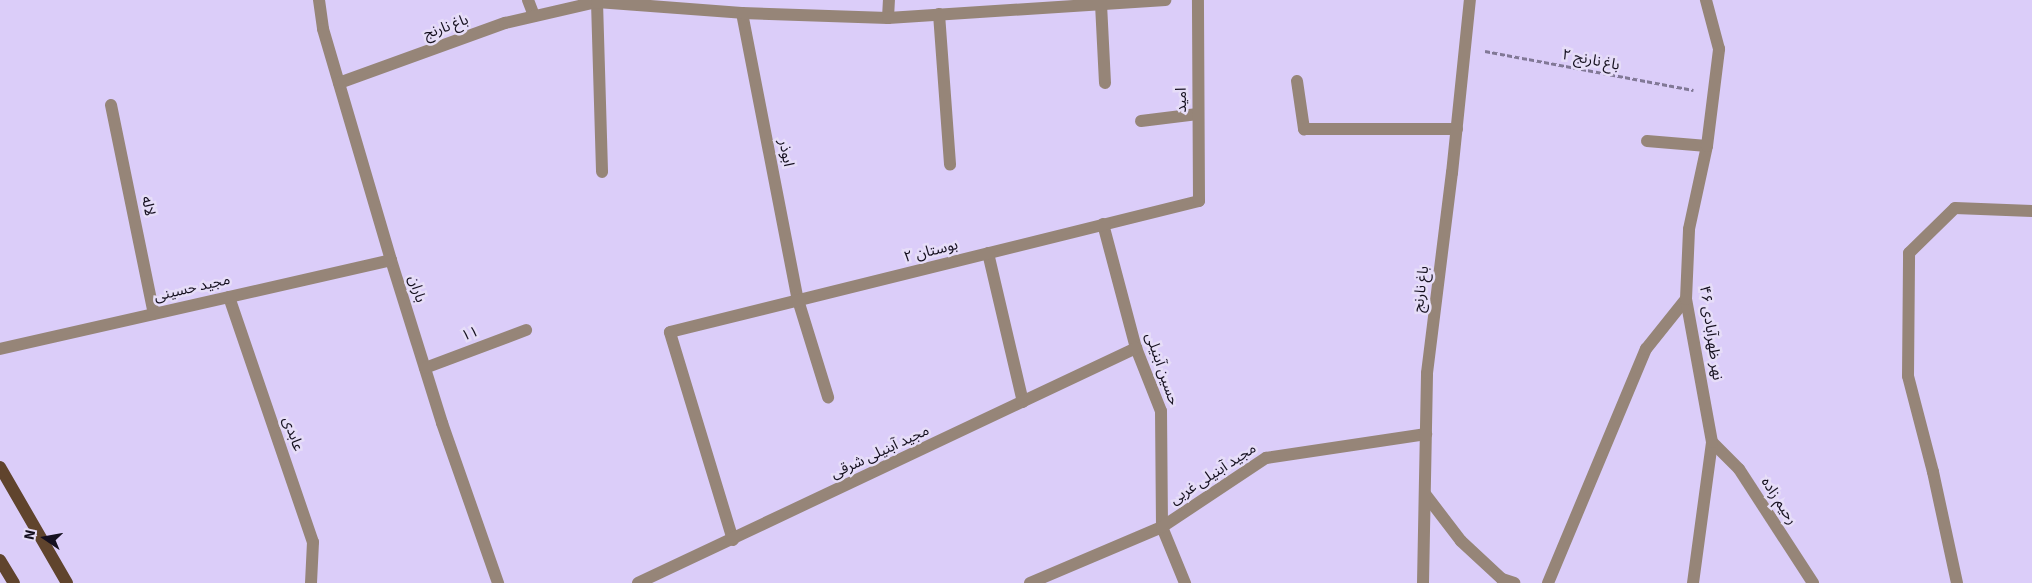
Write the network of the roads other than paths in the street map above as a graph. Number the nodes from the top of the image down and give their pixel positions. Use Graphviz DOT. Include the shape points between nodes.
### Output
graph roads {
  1 [pos="319,0"];
  2 [pos="528,0"];
  3 [pos="889,0"];
  4 [pos="1165,0"];
  5 [pos="1198,0"];
  6 [pos="1470,0"];
  7 [pos="1706,0"];
  8 [pos="597,2"];
  9 [pos="693,4"];
  10 [pos="1102,4"];
  11 [pos="742,13"];
  12 [pos="939,14"];
  13 [pos="534,16"];
  14 [pos="888,18"];
  15 [pos="1297,81"];
  16 [pos="1105,83"];
  17 [pos="339,84"];
  18 [pos="110,104"];
  19 [pos="1198,114"];
  20 [pos="1141,122"];
  21 [pos="1457,129"];
  22 [pos="1647,141"];
  23 [pos="1707,146"];
  24 [pos="950,165"];
  25 [pos="602,172"];
  26 [pos="1199,201"];
  27 [pos="2032,211"];
  28 [pos="1103,224"];
  29 [pos="988,253"];
  30 [pos="391,260"];
  31 [pos="229,297"];
  32 [pos="1686,299"];
  33 [pos="798,300"];
  34 [pos="154,314"];
  35 [pos="526,330"];
  36 [pos="0,348"];
  37 [pos="1136,348"];
  38 [pos="425,368"];
  39 [pos="828,397"];
  40 [pos="1023,402"];
  41 [pos="1426,434"];
  42 [pos="1712,442"];
  43 [pos="0,467"];
  44 [pos="1425,494"];
  45 [pos="1162,527"];
  46 [pos="733,540"];
  47 [pos="0,560"];
  48 [pos="1038,581"];
  49 [pos="14,583"];
  50 [pos="67,583"];
  51 [pos="311,583"];
  52 [pos="498,583"];
  53 [pos="638,583"];
  54 [pos="1185,583"];
  55 [pos="1423,583"];
  56 [pos="1514,583"];
  57 [pos="1548,583"];
  58 [pos="1693,583"];
  59 [pos="1813,583"];
  60 [pos="1958,583"];
  1 -- 17 [label="street, باران" via="323,29"];
  2 -- 13 [label="street"];
  3 -- 14 [label="street"];
  4 -- 10 [label="street, باغ نارنج"];
  5 -- 19 [label="street, امید"];
  6 -- 21 [label="street, باغ نارنج"];
  7 -- 23 [label="street, نهر ظهرآبادی ۴۶" via="1719,49"];
  8 -- 9 [label="street, باغ نارنج"];
  8 -- 13 [label="street, باغ نارنج"];
  8 -- 25 [label="street"];
  9 -- 11 [label="street, باغ نارنج"];
  10 -- 12 [label="street, باغ نارنج"];
  10 -- 16 [label="street"];
  11 -- 14 [label="street, باغ نارنج"];
  11 -- 33 [label="street, ابوذر"];
  12 -- 14 [label="street, باغ نارنج"];
  12 -- 24 [label="street"];
  13 -- 17 [label="street, باغ نارنج" via="505,23"];
  15 -- 21 [label="street" via="1304,129"];
  17 -- 30 [label="street, باران"];
  18 -- 34 [label="street, لاله"];
  19 -- 20 [label="street"];
  19 -- 26 [label="street, امید"];
  21 -- 41 [label="street, باغ نارنج" via="1427,373"];
  22 -- 23 [label="street"];
  23 -- 32 [label="street, نهر ظهرآبادی ۴۶" via="1689,229"];
  26 -- 28 [label="street, بوستان ۲"];
  27 -- 60 [label="street" via="1955,208 1909,253 1908,376 1934,472"];
  28 -- 29 [label="street, بوستان ۲"];
  28 -- 37 [label="street, حسین آبنیلی"];
  29 -- 33 [label="street, بوستان ۲"];
  29 -- 40 [label="street"];
  30 -- 31 [label="street, مجید حسینی"];
  30 -- 38 [label="street, باران"];
  31 -- 34 [label="street, مجید حسینی"];
  31 -- 51 [label="street, عابدی" via="313,542"];
  32 -- 42 [label="street, نهر ظهرآبادی ۴۶"];
  32 -- 57 [label="street" via="1646,348"];
  33 -- 39 [label="street, ابوذر"];
  33 -- 46 [label="street, بوستان ۲" via="670,332"];
  34 -- 36 [label="street, مجید حسینی"];
  35 -- 38 [label="street, ۱۱"];
  37 -- 40 [label="street, مجید آبنیلی شرقی"];
  37 -- 45 [label="street, حسین آبنیلی" via="1161,411"];
  38 -- 52 [label="street, باران"];
  40 -- 46 [label="street, مجید آبنیلی شرقی"];
  41 -- 44 [label="street, باغ نارنج"];
  41 -- 45 [label="street, مجید آبنیلی غربی" via="1266,458"];
  42 -- 58 [label="street, نهر ظهرآبادی ۴۶"];
  42 -- 59 [label="street, رحیم زاده" via="1739,469"];
  43 -- 50 [label="main road"];
  44 -- 55 [label="street, باغ نارنج"];
  44 -- 56 [label="street" via="1461,541 1502,579"];
  45 -- 48 [label="street, مجید آبنیلی غربی"];
  45 -- 54 [label="street, حسین آبنیلی"];
  46 -- 53 [label="street, مجید آبنیلی شرقی"];
  47 -- 49 [label="main road"];
}
